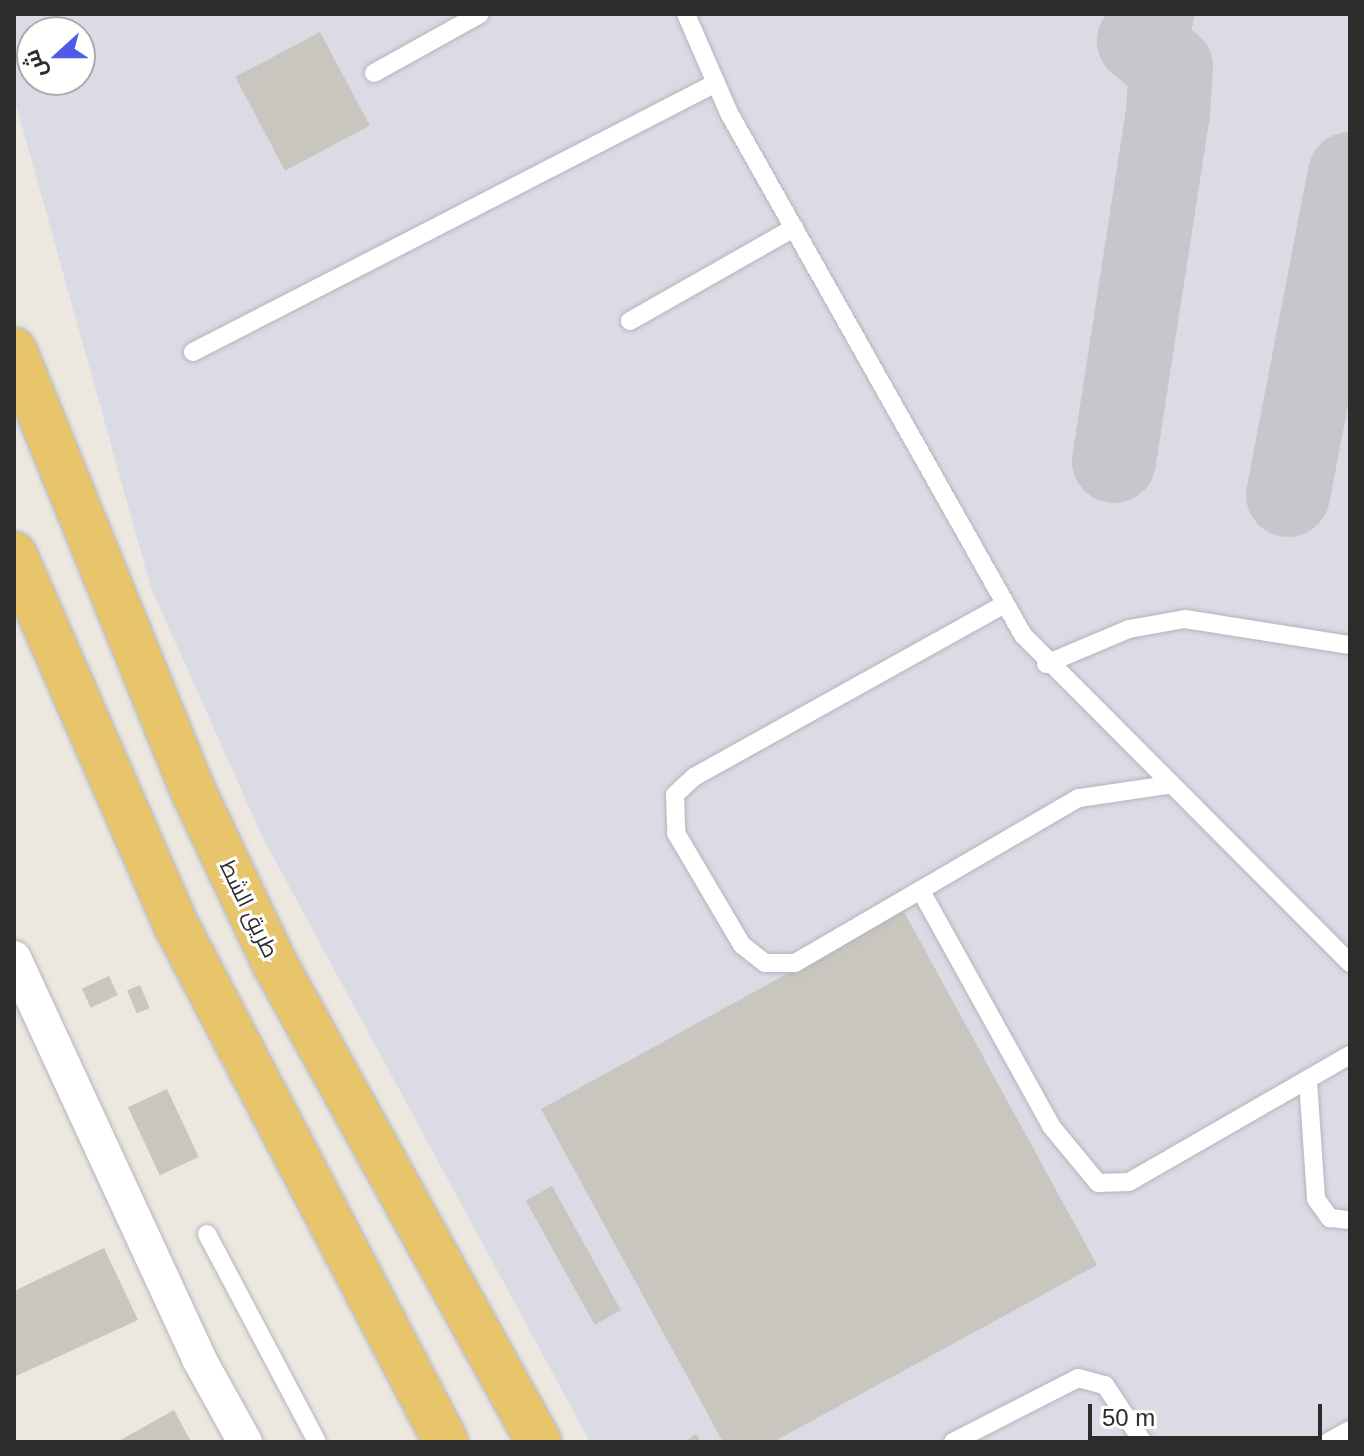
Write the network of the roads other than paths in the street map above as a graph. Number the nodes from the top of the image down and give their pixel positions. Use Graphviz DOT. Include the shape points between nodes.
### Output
graph roads {
  1 [pos="480,14"];
  2 [pos="686,14"];
  3 [pos="374,73"];
  4 [pos="716,83"];
  5 [pos="794,228"];
  6 [pos="630,321"];
  7 [pos="14,350"];
  8 [pos="193,352"];
  9 [pos="14,554"];
  10 [pos="1003,605"];
  11 [pos="1350,645"];
  12 [pos="1046,664"];
  13 [pos="1168,785"];
  14 [pos="921,891"];
  15 [pos="14,958"];
  16 [pos="1350,963"];
  17 [pos="1350,1055"];
  18 [pos="1308,1081"];
  19 [pos="1350,1220"];
  20 [pos="207,1234"];
  21 [pos="1350,1430"];
  22 [pos="245,1442"];
  23 [pos="317,1442"];
  24 [pos="446,1442"];
  25 [pos="539,1442"];
  26 [pos="953,1442"];
  27 [pos="1143,1442"];
  28 [pos="1328,1442"];
  1 -- 3 [label="lane"];
  2 -- 4 [label="lane"];
  4 -- 5 [label="lane"];
  4 -- 8 [label="lane"];
  5 -- 6 [label="lane"];
  5 -- 10 [label="lane"];
  7 -- 25 [label="highway, طريق الشط" via="164,724 276,966"];
  9 -- 24 [label="highway" via="182,937"];
  10 -- 12 [label="lane"];
  10 -- 14 [label="lane" via="694,777 671,808 676,833 742,945 765,963 808,957"];
  11 -- 12 [label="lane" via="1185,619 1129,629"];
  12 -- 13 [label="lane"];
  13 -- 14 [label="lane" via="1079,798"];
  13 -- 16 [label="lane"];
  14 -- 18 [label="lane" via="1051,1126 1098,1183 1129,1182"];
  15 -- 22 [label="street" via="199,1359"];
  17 -- 18 [label="lane"];
  18 -- 19 [label="lane" via="1316,1199 1330,1218"];
  20 -- 23 [label="lane"];
  21 -- 28 [label="lane"];
  26 -- 27 [label="lane" via="1078,1378 1105,1385"];
}
